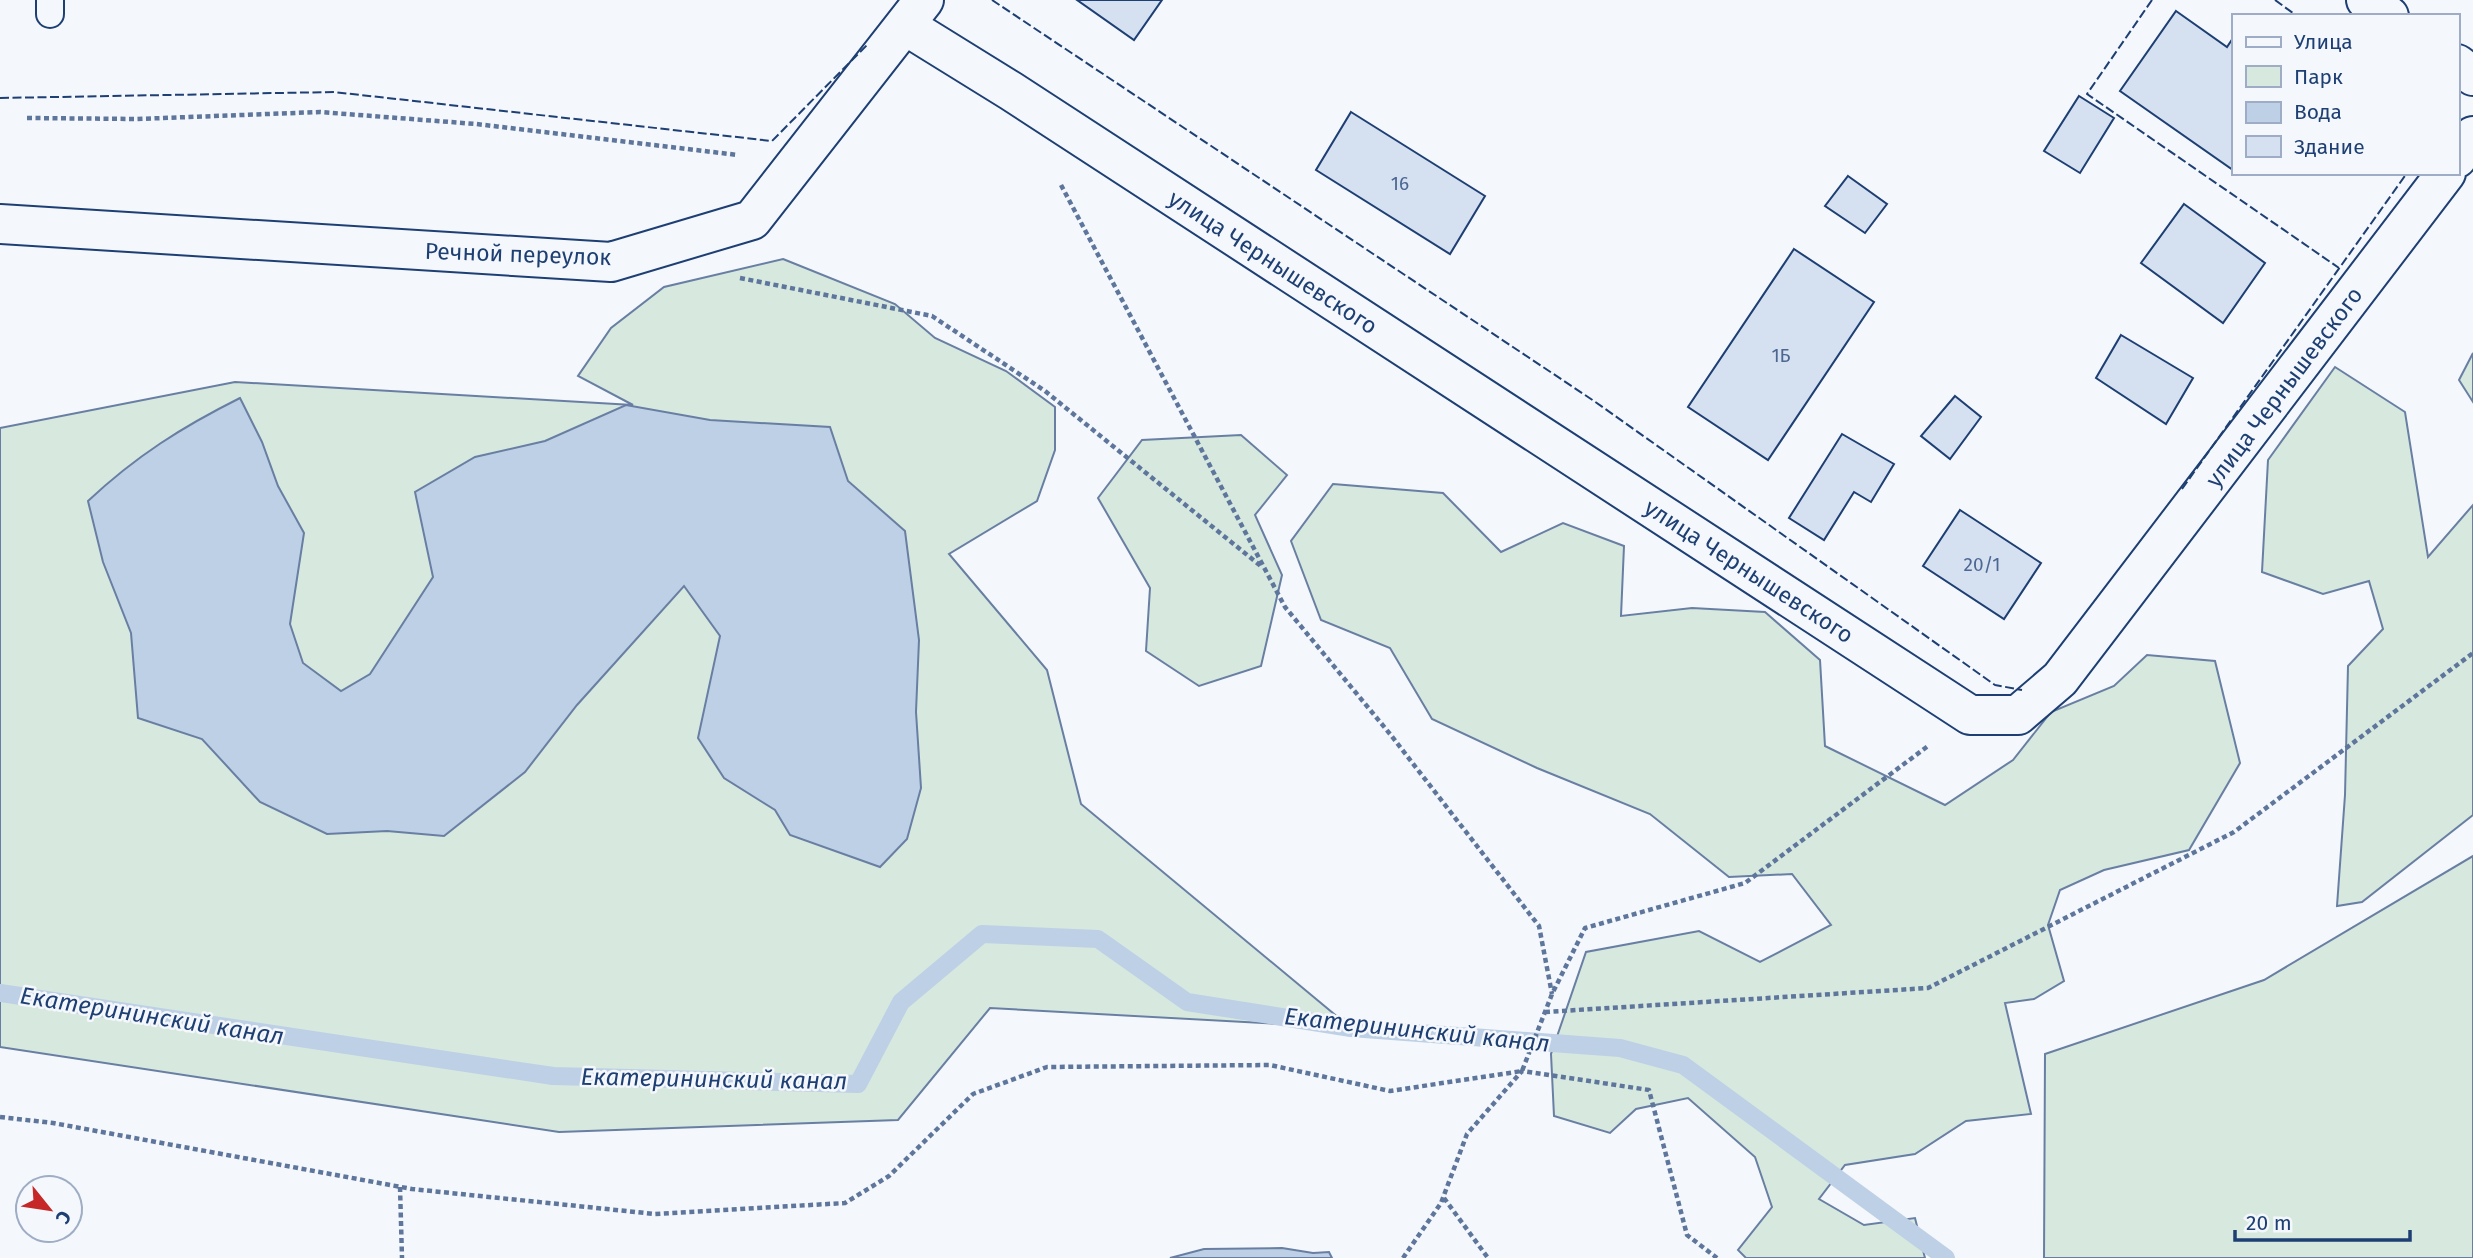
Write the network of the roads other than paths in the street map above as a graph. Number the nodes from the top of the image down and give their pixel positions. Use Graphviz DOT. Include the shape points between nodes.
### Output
graph roads {
  1 [pos="2366,0"];
  2 [pos="915,13"];
  3 [pos="2386,14"];
  4 [pos="2473,136"];
  5 [pos="2459,155"];
  6 [pos="2444,175"];
  7 [pos="0,224"];
  1 -- 3 [label="street"];
  2 -- 6 [label="street, улица Чернышевского" via="1023,99 1970,715 2018,715 2060,679"];
  2 -- 7 [label="street, Речной переулок" via="752,220 611,262"];
  4 -- 5 [label="street"];
}
